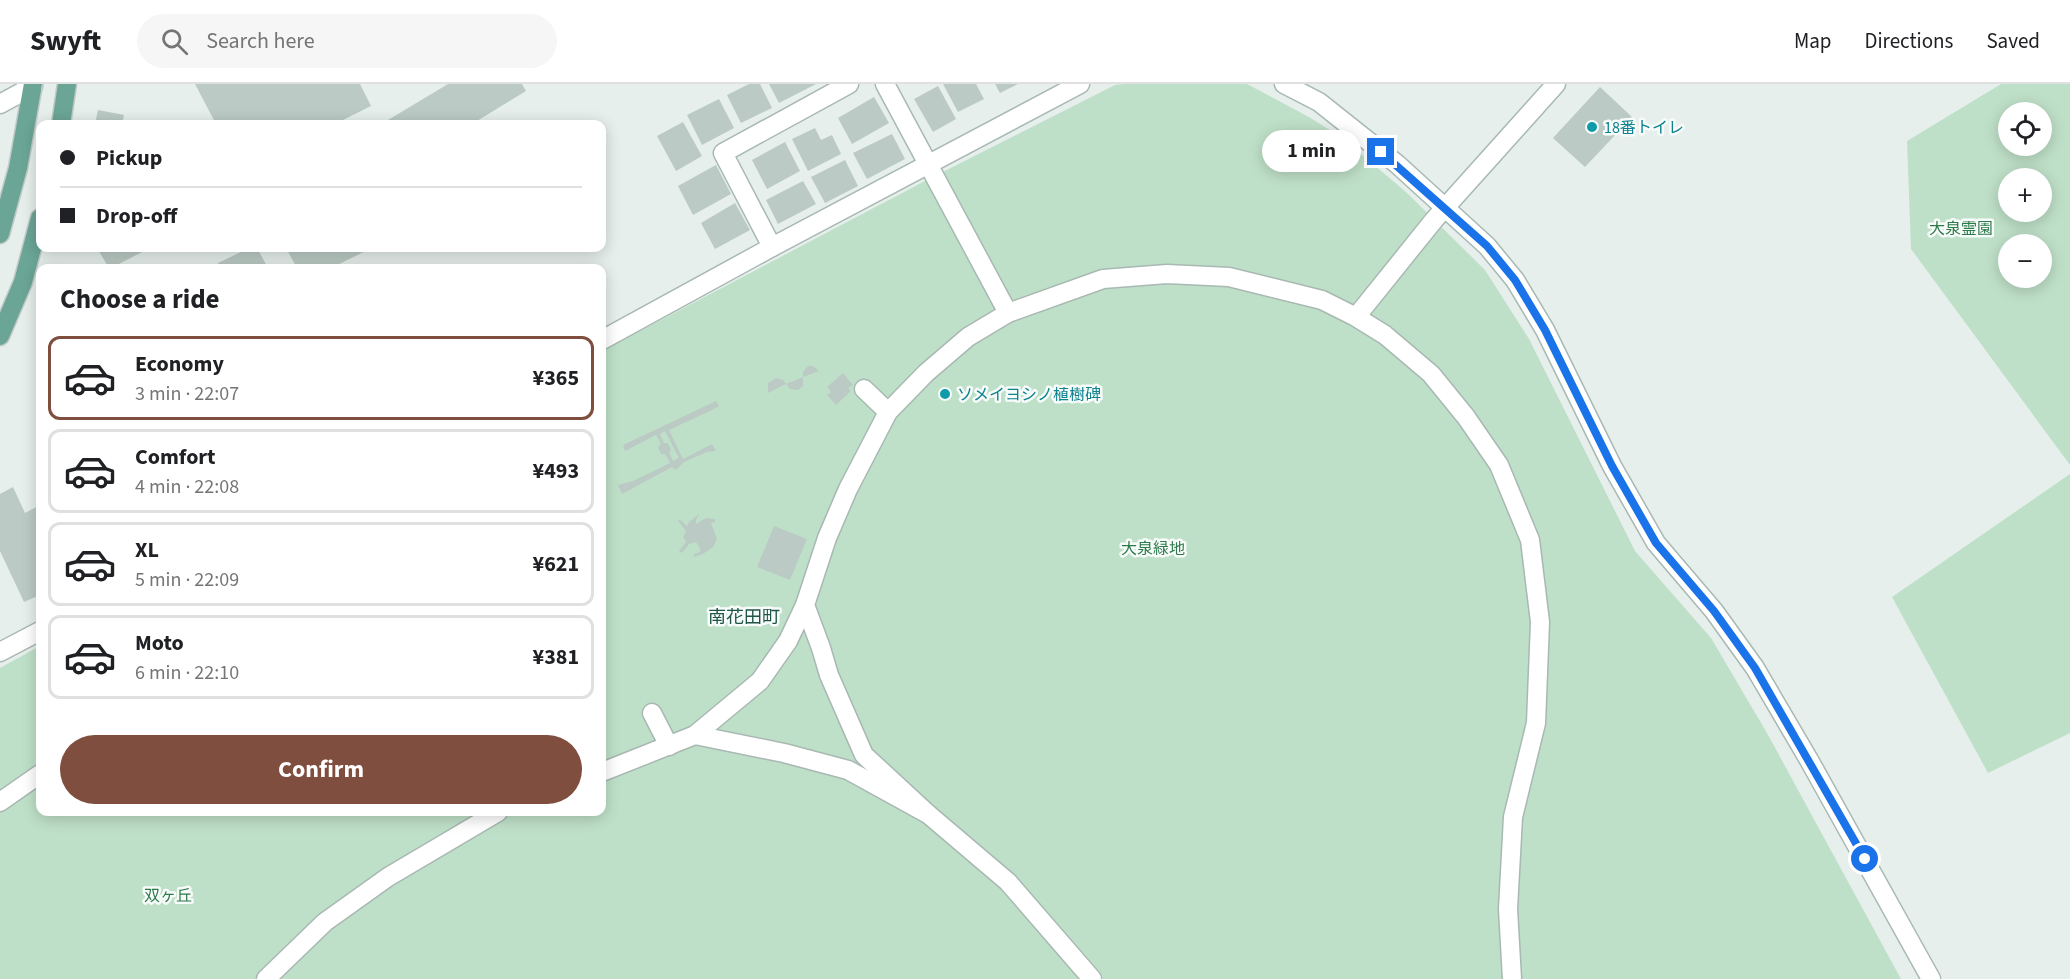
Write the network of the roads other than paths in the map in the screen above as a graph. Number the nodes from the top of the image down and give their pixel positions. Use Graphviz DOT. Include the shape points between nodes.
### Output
graph roads {
  1 [pos="67,84"];
  2 [pos="849,84"];
  3 [pos="885,84"];
  4 [pos="1080,84"];
  5 [pos="1284,84"];
  6 [pos="1556,84"];
  7 [pos="33,85"];
  8 [pos="0,104"];
  9 [pos="62,120"];
  10 [pos="928,165"];
  11 [pos="1444,208"];
  12 [pos="36,233"];
  13 [pos="0,234"];
  14 [pos="772,247"];
  15 [pos="1008,313"];
  16 [pos="1356,317"];
  17 [pos="0,336"];
  18 [pos="606,338"];
  19 [pos="864,389"];
  20 [pos="888,412"];
  21 [pos="805,605"];
  22 [pos="36,633"];
  23 [pos="0,652"];
  24 [pos="652,713"];
  25 [pos="695,735"];
  26 [pos="669,746"];
  27 [pos="606,770"];
  28 [pos="36,777"];
  29 [pos="0,802"];
  30 [pos="928,814"];
  31 [pos="485,816"];
  32 [pos="266,979"];
  33 [pos="1092,979"];
  34 [pos="1512,979"];
  35 [pos="1931,979"];
  1 -- 9 [label="main road"];
  2 -- 14 [label="street" via="723,153"];
  3 -- 10 [label="street"];
  4 -- 10 [label="street"];
  5 -- 11 [label="street" via="1319,102"];
  6 -- 11 [label="street"];
  7 -- 8 [label="street"];
  7 -- 13 [label="main road" via="18,168"];
  10 -- 14 [label="street"];
  10 -- 15 [label="street"];
  11 -- 16 [label="street"];
  11 -- 35 [label="street" via="1487,246 1515,280 1656,543 1714,611 1755,668"];
  12 -- 17 [label="main road" via="23,282"];
  14 -- 18 [label="street"];
  15 -- 16 [label="street" via="1103,279 1167,274 1229,277 1322,300"];
  15 -- 20 [label="street" via="968,337"];
  16 -- 34 [label="street" via="1385,335 1431,374 1466,417 1499,465 1530,540 1540,622 1536,723 1513,817 1508,909"];
  19 -- 20 [label="street"];
  20 -- 21 [label="street" via="848,489"];
  21 -- 25 [label="street" via="788,641 760,681"];
  21 -- 30 [label="street" via="829,675 864,755"];
  22 -- 23 [label="street"];
  24 -- 26 [label="street"];
  25 -- 26 [label="street"];
  25 -- 30 [label="street" via="848,770"];
  26 -- 27 [label="street"];
  28 -- 29 [label="street"];
  30 -- 33 [label="street" via="1008,882"];
  31 -- 32 [label="street" via="325,922"];
}
